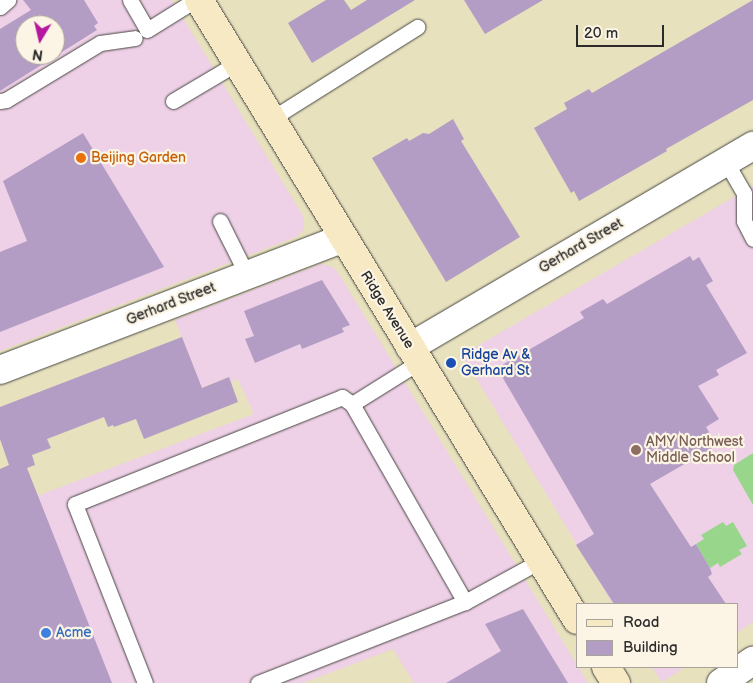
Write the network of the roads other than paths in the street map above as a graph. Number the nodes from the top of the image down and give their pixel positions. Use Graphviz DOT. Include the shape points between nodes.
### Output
graph roads {
  1 [pos="8,0"];
  2 [pos="130,0"];
  3 [pos="195,0"];
  4 [pos="199,0"];
  5 [pos="0,7"];
  6 [pos="418,27"];
  7 [pos="141,34"];
  8 [pos="237,63"];
  9 [pos="174,100"];
  10 [pos="0,101"];
  11 [pos="271,119"];
  12 [pos="753,146"];
  13 [pos="726,162"];
  14 [pos="220,221"];
  15 [pos="343,238"];
  16 [pos="753,238"];
  17 [pos="247,275"];
  18 [pos="415,354"];
  19 [pos="0,370"];
  20 [pos="352,404"];
  21 [pos="540,561"];
  22 [pos="465,602"];
  23 [pos="576,618"];
  24 [pos="753,661"];
  25 [pos="607,668"];
  26 [pos="145,683"];
  27 [pos="258,683"];
  28 [pos="616,683"];
  29 [pos="721,683"];
  1 -- 5 [label="lane"];
  2 -- 7 [label="lane"];
  3 -- 7 [label="lane"];
  4 -- 8 [label="main road, Ridge Avenue"];
  6 -- 11 [label="lane"];
  7 -- 10 [label="lane" via="100,43"];
  8 -- 9 [label="lane"];
  8 -- 11 [label="main road, Ridge Avenue"];
  11 -- 15 [label="main road, Ridge Avenue"];
  12 -- 13 [label="street, Gerhard Street"];
  13 -- 16 [label="lane" via="744,193 744,221"];
  13 -- 18 [label="street, Gerhard Street"];
  14 -- 17 [label="lane"];
  15 -- 17 [label="street, Gerhard Street"];
  15 -- 18 [label="main road, Ridge Avenue"];
  17 -- 19 [label="street, Gerhard Street"];
  18 -- 20 [label="lane"];
  18 -- 21 [label="main road, Ridge Avenue"];
  20 -- 22 [label="lane"];
  20 -- 26 [label="lane" via="342,397 75,504"];
  21 -- 22 [label="lane"];
  21 -- 23 [label="main road, Ridge Avenue"];
  22 -- 27 [label="lane"];
  24 -- 29 [label="street"];
  25 -- 28 [label="main road"];
}
